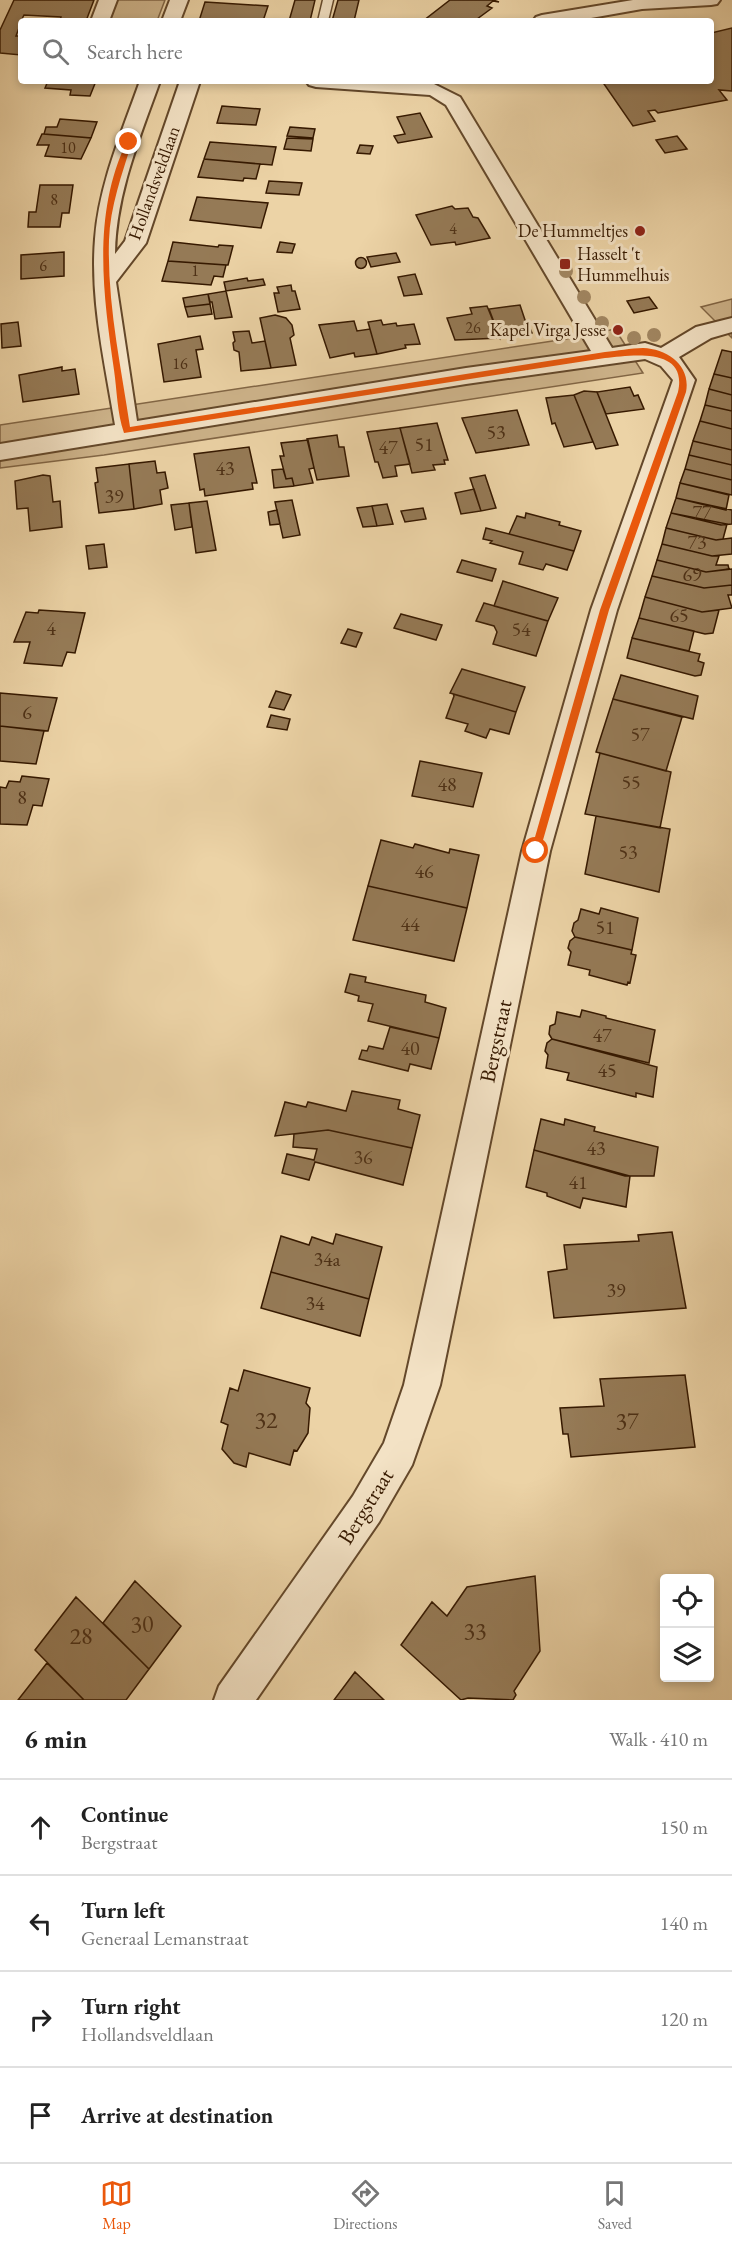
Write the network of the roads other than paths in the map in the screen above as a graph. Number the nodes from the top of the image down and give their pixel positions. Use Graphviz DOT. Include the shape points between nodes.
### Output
graph roads {
  1 [pos="108,0"];
  2 [pos="179,0"];
  3 [pos="328,0"];
  4 [pos="711,0"];
  5 [pos="101,18"];
  6 [pos="172,18"];
  7 [pos="324,18"];
  8 [pos="556,18"];
  9 [pos="149,84"];
  10 [pos="189,84"];
  11 [pos="408,84"];
  12 [pos="439,85"];
  13 [pos="107,279"];
  14 [pos="732,325"];
  15 [pos="605,355"];
  16 [pos="664,357"];
  17 [pos="127,430"];
  18 [pos="0,452"];
  19 [pos="233,1700"];
  1 -- 5 [label="street"];
  2 -- 6 [label="street"];
  3 -- 7 [label="lane"];
  4 -- 8 [label="street" via="642,4"];
  9 -- 13 [label="street, Hollandsveldlaan" via="115,183 105,239"];
  10 -- 13 [label="street, Hollandsveldlaan" via="135,243"];
  11 -- 12 [label="street"];
  12 -- 15 [label="street" via="453,101"];
  13 -- 17 [label="street, Hollandsveldlaan"];
  14 -- 16 [label="street" via="704,333"];
  15 -- 16 [label="street" via="645,351"];
  15 -- 17 [label="street"];
  16 -- 19 [label="street, Bergstraat" via="679,367 684,380 682,392 604,610 536,851 422,1385 399,1452 366,1509"];
  17 -- 18 [label="street"];
}
